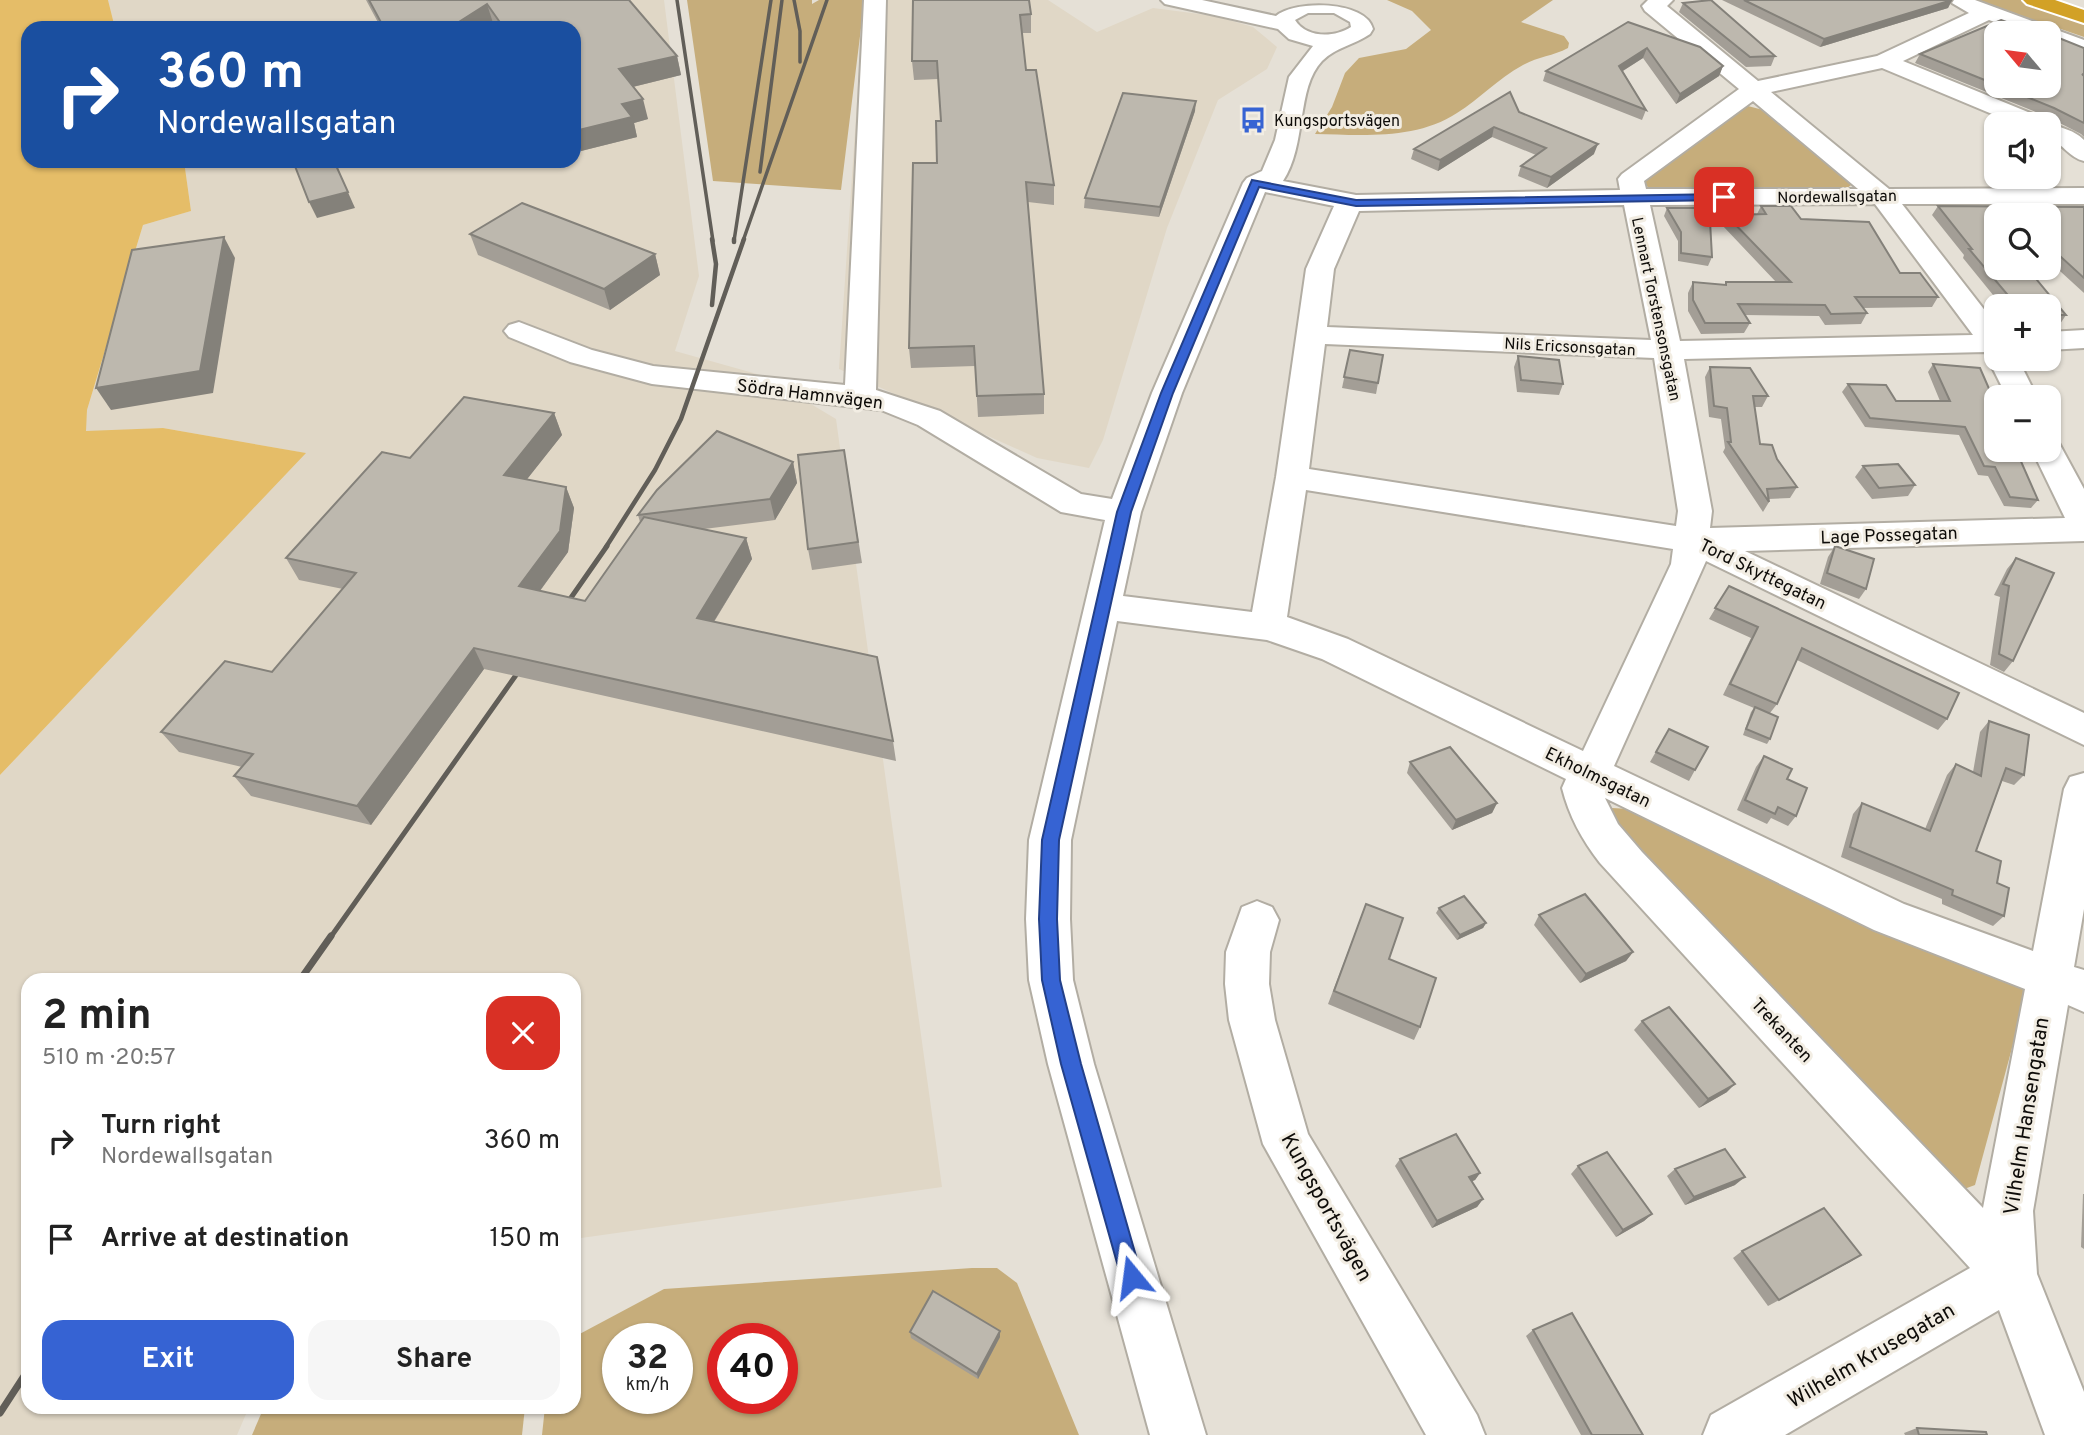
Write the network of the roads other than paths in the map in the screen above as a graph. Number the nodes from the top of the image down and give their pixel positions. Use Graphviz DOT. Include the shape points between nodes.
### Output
graph roads {
  1 [pos="875,0"];
  2 [pos="1172,0"];
  3 [pos="1220,0"];
  4 [pos="1662,0"];
  5 [pos="1954,0"];
  6 [pos="2034,0"];
  7 [pos="2073,0"];
  8 [pos="2084,4"];
  9 [pos="1351,6"];
  10 [pos="1988,12"];
  11 [pos="1303,15"];
  12 [pos="2084,17"];
  13 [pos="2012,21"];
  14 [pos="2062,39"];
  15 [pos="1337,40"];
  16 [pos="2084,47"];
  17 [pos="1884,61"];
  18 [pos="1754,89"];
  19 [pos="2007,112"];
  20 [pos="1266,123"];
  21 [pos="2061,134"];
  22 [pos="2084,153"];
  23 [pos="1254,173"];
  24 [pos="1881,195"];
  25 [pos="2084,195"];
  26 [pos="1634,197"];
  27 [pos="1349,203"];
  28 [pos="1984,330"];
  29 [pos="519,331"];
  30 [pos="1312,335"];
  31 [pos="2084,339"];
  32 [pos="2061,340"];
  33 [pos="1984,348"];
  34 [pos="1667,350"];
  35 [pos="860,396"];
  36 [pos="2054,462"];
  37 [pos="1292,477"];
  38 [pos="1124,512"];
  39 [pos="2084,522"];
  40 [pos="2084,529"];
  41 [pos="1693,540"];
  42 [pos="1101,606"];
  43 [pos="1267,627"];
  44 [pos="2084,730"];
  45 [pos="1589,772"];
  46 [pos="2084,789"];
  47 [pos="1257,920"];
  48 [pos="2066,984"];
  49 [pos="2011,1274"];
  50 [pos="1178,1435"];
  51 [pos="1457,1435"];
  52 [pos="1731,1435"];
  53 [pos="2073,1435"];
  1 -- 35 [label="street"];
  2 -- 11 [label="street"];
  3 -- 11 [label="street"];
  4 -- 18 [label="street" via="1653,6"];
  5 -- 10 [label="street"];
  6 -- 12 [label="highway"];
  7 -- 8 [label="highway"];
  9 -- 11 [label="street"];
  9 -- 15 [label="street" via="1362,29"];
  10 -- 13 [label="street"];
  10 -- 17 [label="street, Lennart Torstensonsgatan"];
  11 -- 15 [label="street" via="1314,39"];
  11 -- 20 [label="street" via="1295,52"];
  14 -- 16 [label="street"];
  15 -- 23 [label="street" via="1326,45 1301,75 1273,176"];
  17 -- 18 [label="street, Lennart Torstensonsgatan"];
  17 -- 19 [label="street"];
  18 -- 24 [label="street"];
  18 -- 26 [label="street, Lennart Torstensonsgatan" via="1638,171 1631,179"];
  21 -- 22 [label="street"];
  23 -- 27 [label="street, Nordewallsgatan"];
  23 -- 38 [label="street"];
  24 -- 25 [label="street, Nordewallsgatan"];
  24 -- 26 [label="street, Nordewallsgatan"];
  24 -- 28 [label="street"];
  26 -- 27 [label="street, Nordewallsgatan"];
  26 -- 34 [label="street, Lennart Torstensonsgatan"];
  27 -- 30 [label="street" via="1320,269"];
  29 -- 35 [label="street, Södra Hamnvägen" via="581,356 652,375"];
  30 -- 34 [label="street, Nils Ericsonsgatan"];
  30 -- 37 [label="street"];
  31 -- 32 [label="street"];
  33 -- 34 [label="street, Nils Ericsonsgatan"];
  34 -- 41 [label="street, Lennart Torstensonsgatan" via="1695,511"];
  35 -- 38 [label="street, Södra Hamnvägen" via="929,418 1073,504"];
  36 -- 39 [label="street"];
  37 -- 41 [label="street, Tord Skyttegatan"];
  37 -- 43 [label="street"];
  38 -- 42 [label="street"];
  40 -- 41 [label="street, Lage Possegatan"];
  41 -- 44 [label="street, Tord Skyttegatan"];
  41 -- 45 [label="street, Lennart Torstensonsgatan" via="1688,564"];
  42 -- 43 [label="street, Ekholmsgatan"];
  42 -- 50 [label="street" via="1050,840 1051,980"];
  43 -- 45 [label="street, Ekholmsgatan" via="1335,649"];
  45 -- 48 [label="street, Ekholmsgatan" via="1889,917"];
  45 -- 49 [label="street, Trekanten" via="1582,788 1588,812 1613,847"];
  46 -- 48 [label="street, Vilhelm Hansengatan"];
  47 -- 51 [label="street, Kungsportsvägen" via="1248,952 1247,984 1252,1020 1287,1143"];
  48 -- 49 [label="street, Vilhelm Hansengatan" via="2008,1211"];
  49 -- 52 [label="street, Wilhelm Krusegatan"];
  49 -- 53 [label="street, Vilhelm Hansengatan"];
}
